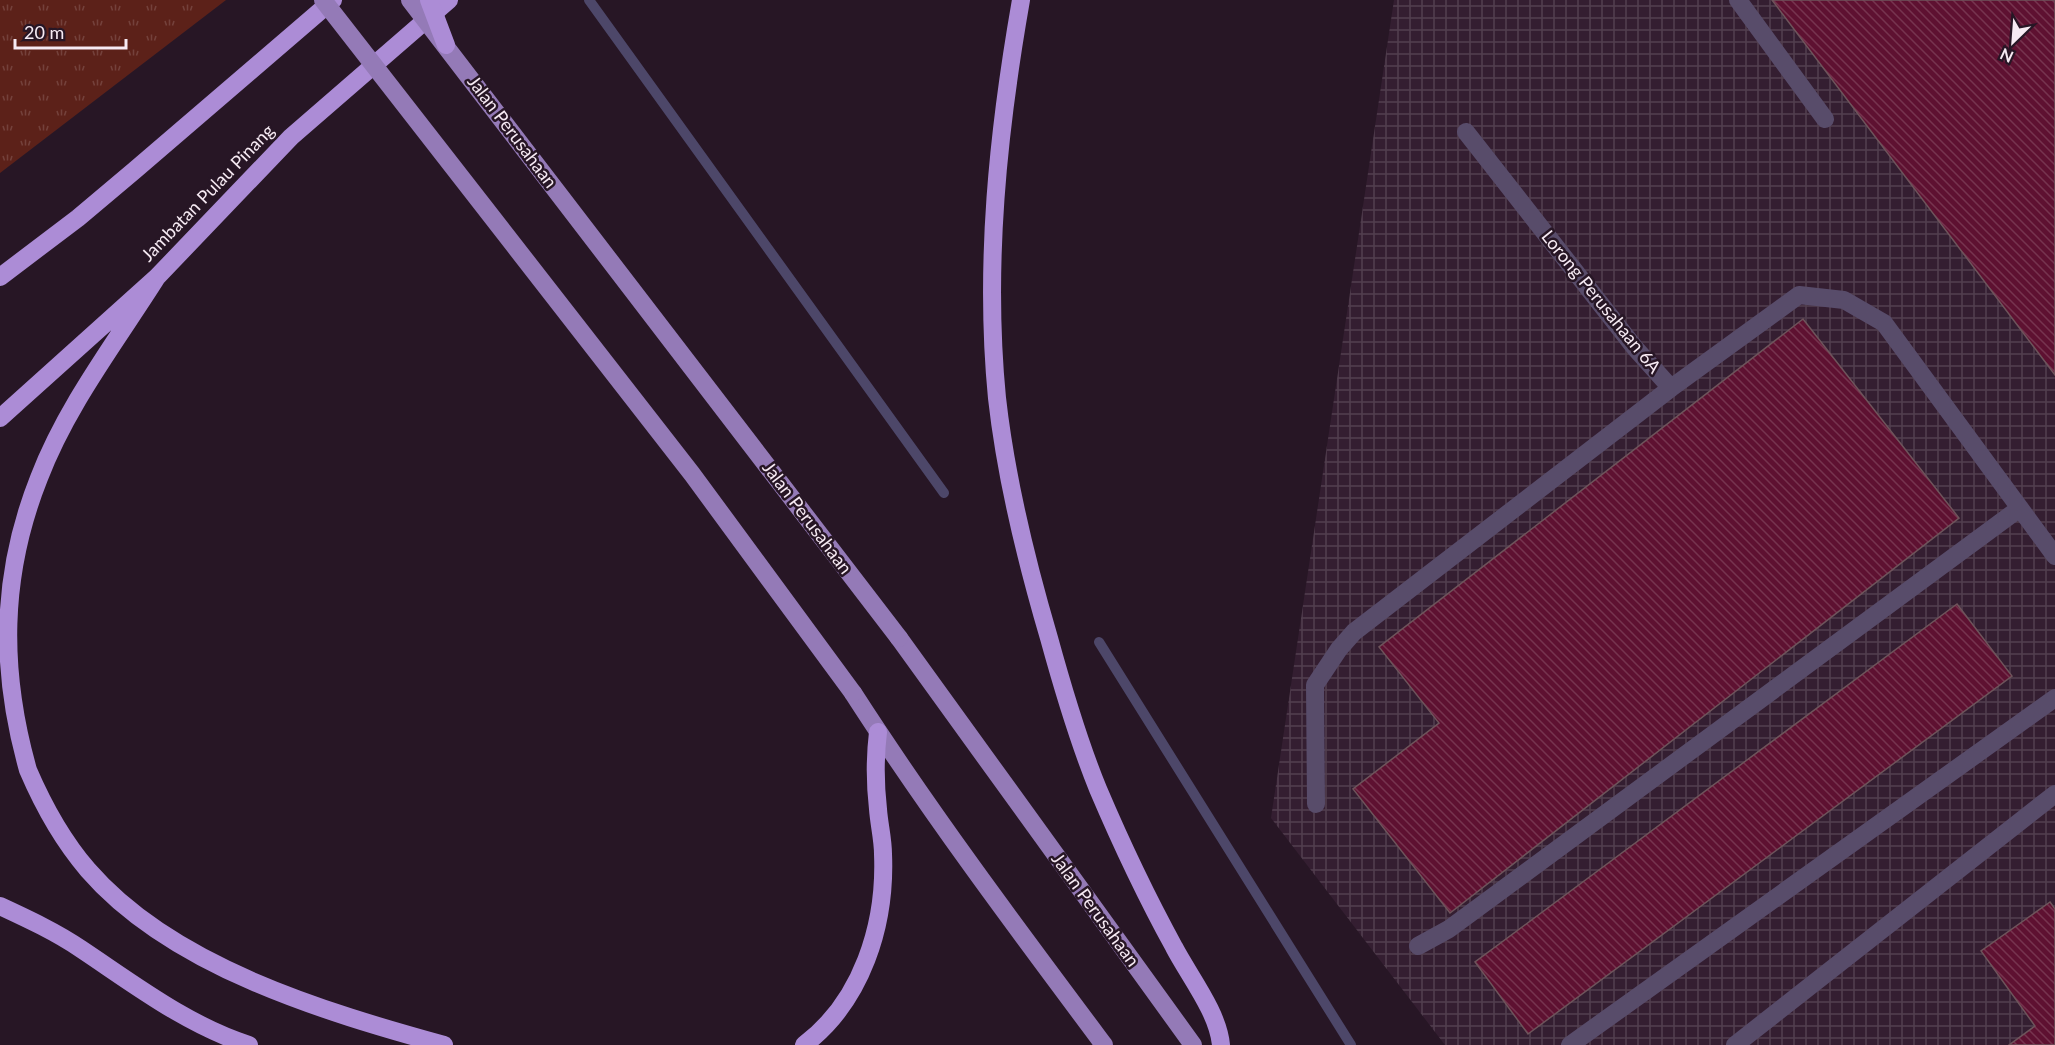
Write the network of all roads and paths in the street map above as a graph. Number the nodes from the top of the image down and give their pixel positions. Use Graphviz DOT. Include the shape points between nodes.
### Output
graph roads {
  1 [pos="323,0"];
  2 [pos="333,0"];
  3 [pos="410,0"];
  4 [pos="429,0"];
  5 [pos="449,0"];
  6 [pos="1021,0"];
  7 [pos="1738,0"];
  8 [pos="446,45"];
  9 [pos="1825,119"];
  10 [pos="1466,132"];
  11 [pos="0,277"];
  12 [pos="157,277"];
  13 [pos="1671,388"];
  14 [pos="0,418"];
  15 [pos="2020,508"];
  16 [pos="2055,556"];
  17 [pos="2055,698"];
  18 [pos="878,732"];
  19 [pos="2055,794"];
  20 [pos="1316,804"];
  21 [pos="0,906"];
  22 [pos="1418,946"];
  23 [pos="249,1045"];
  24 [pos="444,1045"];
  25 [pos="804,1045"];
  26 [pos="1104,1045"];
  27 [pos="1193,1045"];
  28 [pos="1221,1045"];
  29 [pos="1570,1045"];
  30 [pos="1736,1045"];
  1 -- 18 [label="main road, bridge" via="692,474"];
  2 -- 11 [label="highway" via="78,218"];
  3 -- 8 [label="main road, Jalan Perusahaan, bridge"];
  4 -- 8 [label="highway, bridge"];
  5 -- 12 [label="highway, Jambatan Pulau Pinang" via="291,137"];
  6 -- 28 [label="highway" via="1004,107 992,264 994,356 1003,441 1026,558 1076,730 1119,838 1214,1019"];
  7 -- 9 [label="street"];
  8 -- 27 [label="main road, Jalan Perusahaan, bridge" via="899,638"];
  10 -- 13 [label="street, Lorong Perusahaan 6A" via="1635,348"];
  12 -- 14 [label="highway, Jambatan Pulau Pinang"];
  12 -- 24 [label="highway" via="71,411 39,476 18,538 1,632 4,686 17,745 70,848 111,893 140,917 220,966 262,985 365,1023"];
  13 -- 15 [label="street, Lorong Perusahaan 6A" via="1799,295 1844,300 1884,323"];
  13 -- 20 [label="street" via="1354,632 1339,649 1315,685"];
  15 -- 16 [label="street, Lorong Perusahaan 6A"];
  15 -- 22 [label="street" via="1449,929"];
  17 -- 29 [label="street"];
  18 -- 25 [label="highway" via="876,779 884,883 872,944 849,996 834,1017"];
  18 -- 26 [label="main road"];
  19 -- 30 [label="street"];
  21 -- 23 [label="highway" via="80,949 159,1002"];
}
